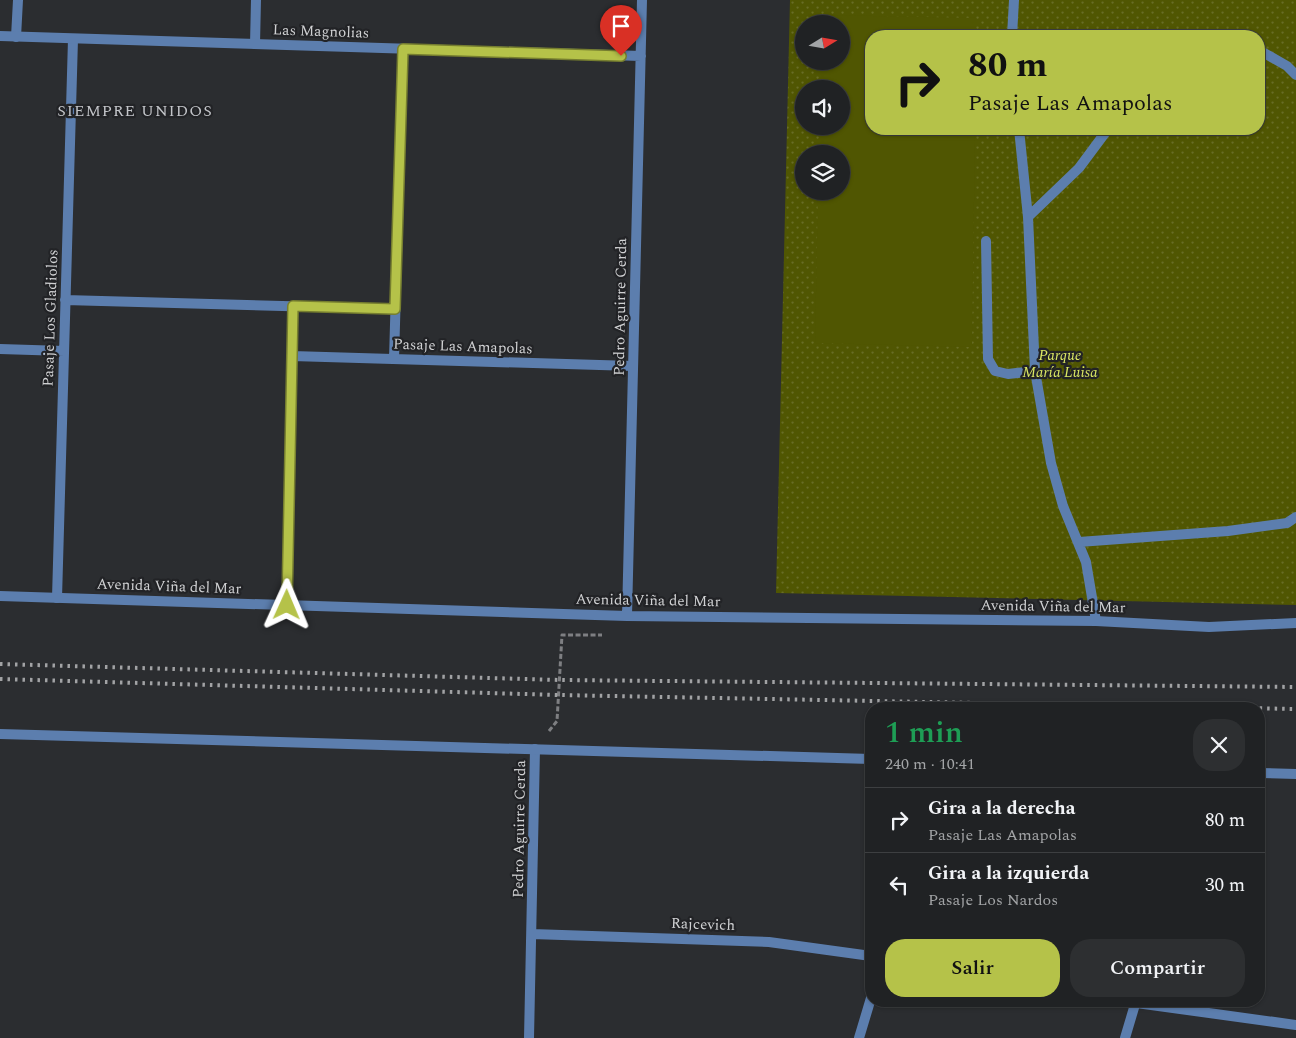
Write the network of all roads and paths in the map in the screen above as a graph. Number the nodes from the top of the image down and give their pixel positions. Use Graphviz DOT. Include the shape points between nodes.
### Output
graph roads {
  1 [pos="18,0"];
  2 [pos="256,0"];
  3 [pos="642,0"];
  4 [pos="1014,0"];
  5 [pos="1012,30"];
  6 [pos="0,36"];
  7 [pos="16,37"];
  8 [pos="73,39"];
  9 [pos="256,44"];
  10 [pos="403,49"];
  11 [pos="1265,53"];
  12 [pos="641,56"];
  13 [pos="1296,74"];
  14 [pos="1020,135"];
  15 [pos="1104,135"];
  16 [pos="1028,216"];
  17 [pos="986,240"];
  18 [pos="66,300"];
  19 [pos="293,306"];
  20 [pos="395,309"];
  21 [pos="0,349"];
  22 [pos="64,351"];
  23 [pos="292,356"];
  24 [pos="394,359"];
  25 [pos="633,366"];
  26 [pos="1035,371"];
  27 [pos="1296,517"];
  28 [pos="1080,542"];
  29 [pos="0,596"];
  30 [pos="57,598"];
  31 [pos="287,605"];
  32 [pos="609,615"];
  33 [pos="627,616"];
  34 [pos="1096,621"];
  35 [pos="1296,623"];
  36 [pos="0,734"];
  37 [pos="535,749"];
  38 [pos="865,759"];
  39 [pos="1265,773"];
  40 [pos="1296,774"];
  41 [pos="532,934"];
  42 [pos="865,955"];
  43 [pos="868,1007"];
  44 [pos="1134,1007"];
  45 [pos="1171,1007"];
  46 [pos="1296,1025"];
  47 [pos="529,1038"];
  48 [pos="859,1038"];
  49 [pos="1125,1038"];
  1 -- 7 [label="street"];
  2 -- 9 [label="street"];
  3 -- 12 [label="street, Pedro Aguirre Cerda"];
  4 -- 5 [label="street"];
  6 -- 7 [label="street, Las Magnolias"];
  7 -- 8 [label="street, Las Magnolias"];
  8 -- 9 [label="street, Las Magnolias"];
  8 -- 18 [label="street, Pasaje Los Gladiolos"];
  9 -- 10 [label="street, Las Magnolias"];
  10 -- 12 [label="street, Las Magnolias"];
  10 -- 20 [label="street"];
  11 -- 13 [label="street"];
  12 -- 25 [label="street, Pedro Aguirre Cerda"];
  14 -- 16 [label="street"];
  15 -- 16 [label="street" via="1079,168"];
  16 -- 26 [label="street"];
  17 -- 26 [label="street" via="988,359 995,371 1008,374"];
  18 -- 19 [label="street"];
  18 -- 22 [label="street, Pasaje Los Gladiolos"];
  19 -- 20 [label="street"];
  19 -- 23 [label="street"];
  20 -- 24 [label="street"];
  21 -- 22 [label="street"];
  22 -- 30 [label="street, Pasaje Los Gladiolos"];
  23 -- 24 [label="street, Pasaje Las Amapolas"];
  23 -- 31 [label="street"];
  24 -- 25 [label="street, Pasaje Las Amapolas"];
  25 -- 33 [label="street, Pedro Aguirre Cerda"];
  26 -- 28 [label="street" via="1051,463 1063,506"];
  27 -- 28 [label="street" via="1287,523 1228,531"];
  28 -- 34 [label="street"];
  29 -- 30 [label="street, Avenida Viña del Mar"];
  30 -- 31 [label="street, Avenida Viña del Mar"];
  31 -- 32 [label="street, Avenida Viña del Mar"];
  32 -- 33 [label="street, Avenida Viña del Mar"];
  32 -- 37 [label="path, Pedro Aguirre Cerda" via="608,636 562,635 558,721"];
  33 -- 34 [label="street, Avenida Viña del Mar"];
  34 -- 35 [label="street, Avenida Viña del Mar" via="1209,627"];
  36 -- 37 [label="street"];
  37 -- 38 [label="street"];
  37 -- 41 [label="street, Pedro Aguirre Cerda"];
  39 -- 40 [label="street"];
  41 -- 42 [label="street, Rajcevich" via="769,942"];
  41 -- 47 [label="street, Pedro Aguirre Cerda"];
  43 -- 48 [label="street"];
  44 -- 49 [label="street"];
  45 -- 46 [label="street"];
}
